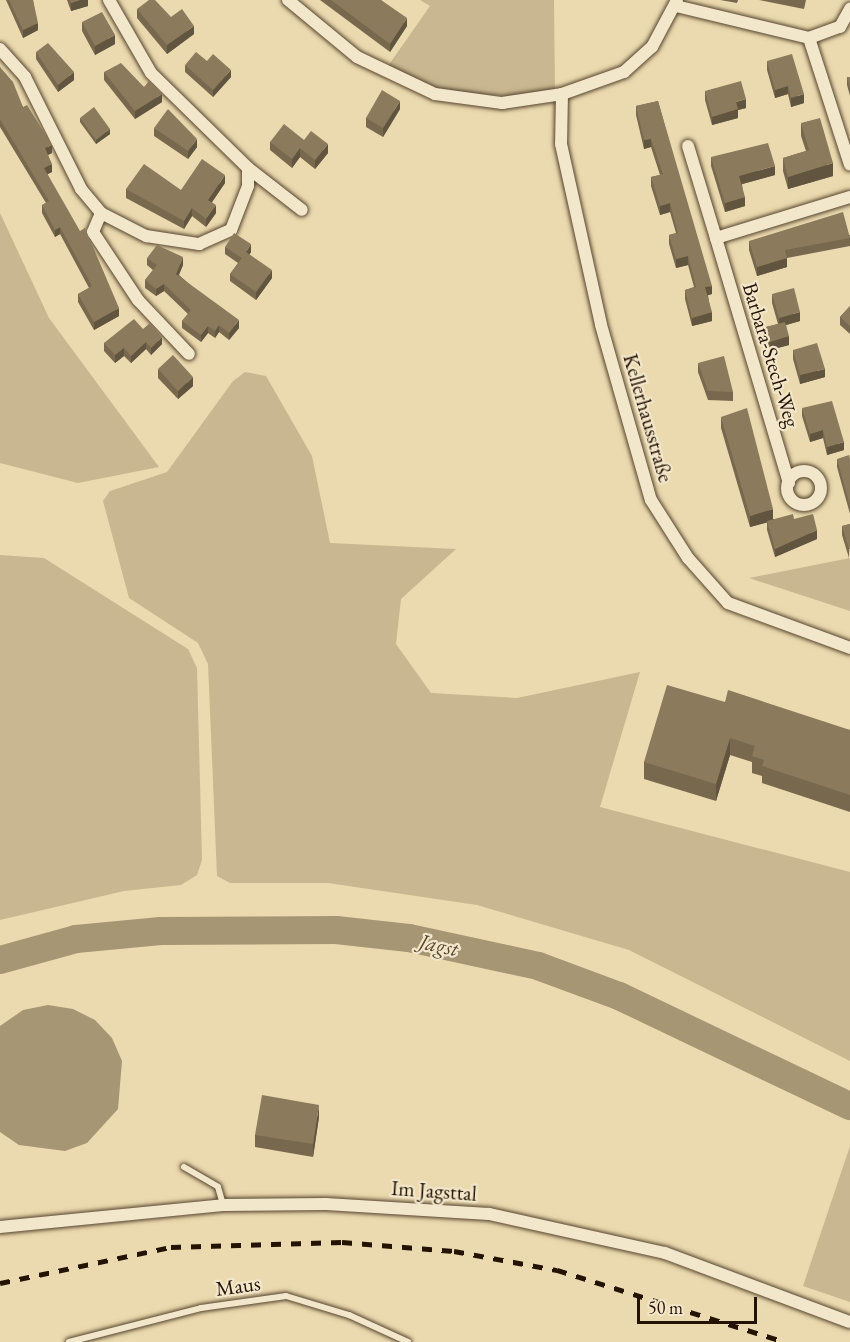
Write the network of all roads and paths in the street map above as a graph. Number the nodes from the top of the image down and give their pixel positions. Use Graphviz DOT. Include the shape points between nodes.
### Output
graph roads {
  1 [pos="109,0"];
  2 [pos="288,0"];
  3 [pos="677,3"];
  4 [pos="850,9"];
  5 [pos="810,38"];
  6 [pos="0,49"];
  7 [pos="562,94"];
  8 [pos="688,146"];
  9 [pos="850,165"];
  10 [pos="248,168"];
  11 [pos="850,197"];
  12 [pos="302,210"];
  13 [pos="101,213"];
  14 [pos="716,238"];
  15 [pos="189,354"];
  16 [pos="789,483"];
  17 [pos="850,648"];
  18 [pos="184,1167"];
  19 [pos="223,1205"];
  20 [pos="0,1227"];
  21 [pos="850,1322"];
  22 [pos="69,1342"];
  23 [pos="408,1342"];
  1 -- 10 [label="street" via="151,73"];
  2 -- 7 [label="street" via="357,57 435,94 502,104"];
  3 -- 5 [label="street"];
  3 -- 7 [label="street" via="652,47 624,72"];
  4 -- 5 [label="street" via="840,27"];
  5 -- 9 [label="street"];
  6 -- 13 [label="street" via="26,77 81,189"];
  7 -- 17 [label="street, Kellerhausstraße" via="561,144 598,314 651,500 688,558 728,603"];
  8 -- 14 [label="street, Barbara-Stech-Weg"];
  10 -- 12 [label="street"];
  10 -- 13 [label="street" via="248,186 231,230 199,244 146,236"];
  11 -- 14 [label="street"];
  13 -- 15 [label="street" via="93,232 138,300"];
  14 -- 16 [label="street, Barbara-Stech-Weg"];
  18 -- 19 [label="lane" via="218,1187"];
  19 -- 20 [label="street, Im Jagsttal"];
  19 -- 21 [label="street, Im Jagsttal" via="326,1204 489,1214 665,1253"];
  22 -- 23 [label="lane, Maus" via="201,1308 286,1296 349,1315"];
}
